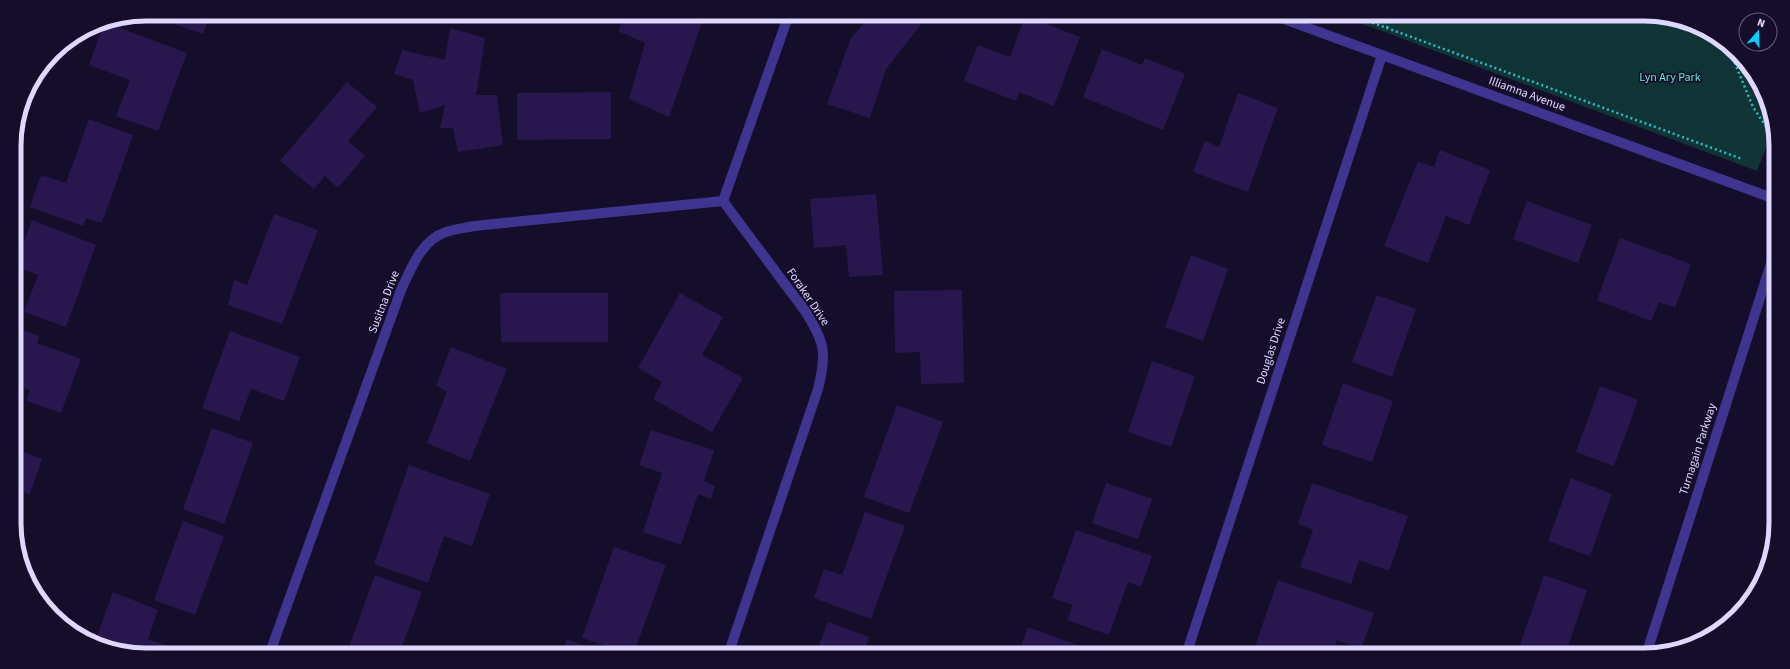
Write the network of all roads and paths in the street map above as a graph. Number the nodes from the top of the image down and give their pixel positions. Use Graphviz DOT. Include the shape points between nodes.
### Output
graph roads {
  1 [pos="787,21"];
  2 [pos="1289,21"];
  3 [pos="1368,21"];
  4 [pos="1389,21"];
  5 [pos="1387,28"];
  6 [pos="1382,55"];
  7 [pos="1733,59"];
  8 [pos="1768,129"];
  9 [pos="1742,159"];
  10 [pos="1769,197"];
  11 [pos="723,201"];
  12 [pos="1769,270"];
  13 [pos="272,648"];
  14 [pos="730,648"];
  15 [pos="1188,648"];
  16 [pos="1648,648"];
  1 -- 11 [label="street"];
  2 -- 6 [label="street, Illiamna Avenue"];
  3 -- 5 [label="path"];
  4 -- 5 [label="path"];
  5 -- 9 [label="path"];
  6 -- 10 [label="street, Illiamna Avenue"];
  6 -- 15 [label="street, Douglas Drive"];
  7 -- 8 [label="path" via="1753,108"];
  11 -- 13 [label="street, Susitna Drive" via="474,226 445,232 426,245 413,264 401,290"];
  11 -- 14 [label="street, Foraker Drive" via="805,311 817,329 823,347 823,368 818,389"];
  12 -- 16 [label="street, Turnagain Parkway"];
}
